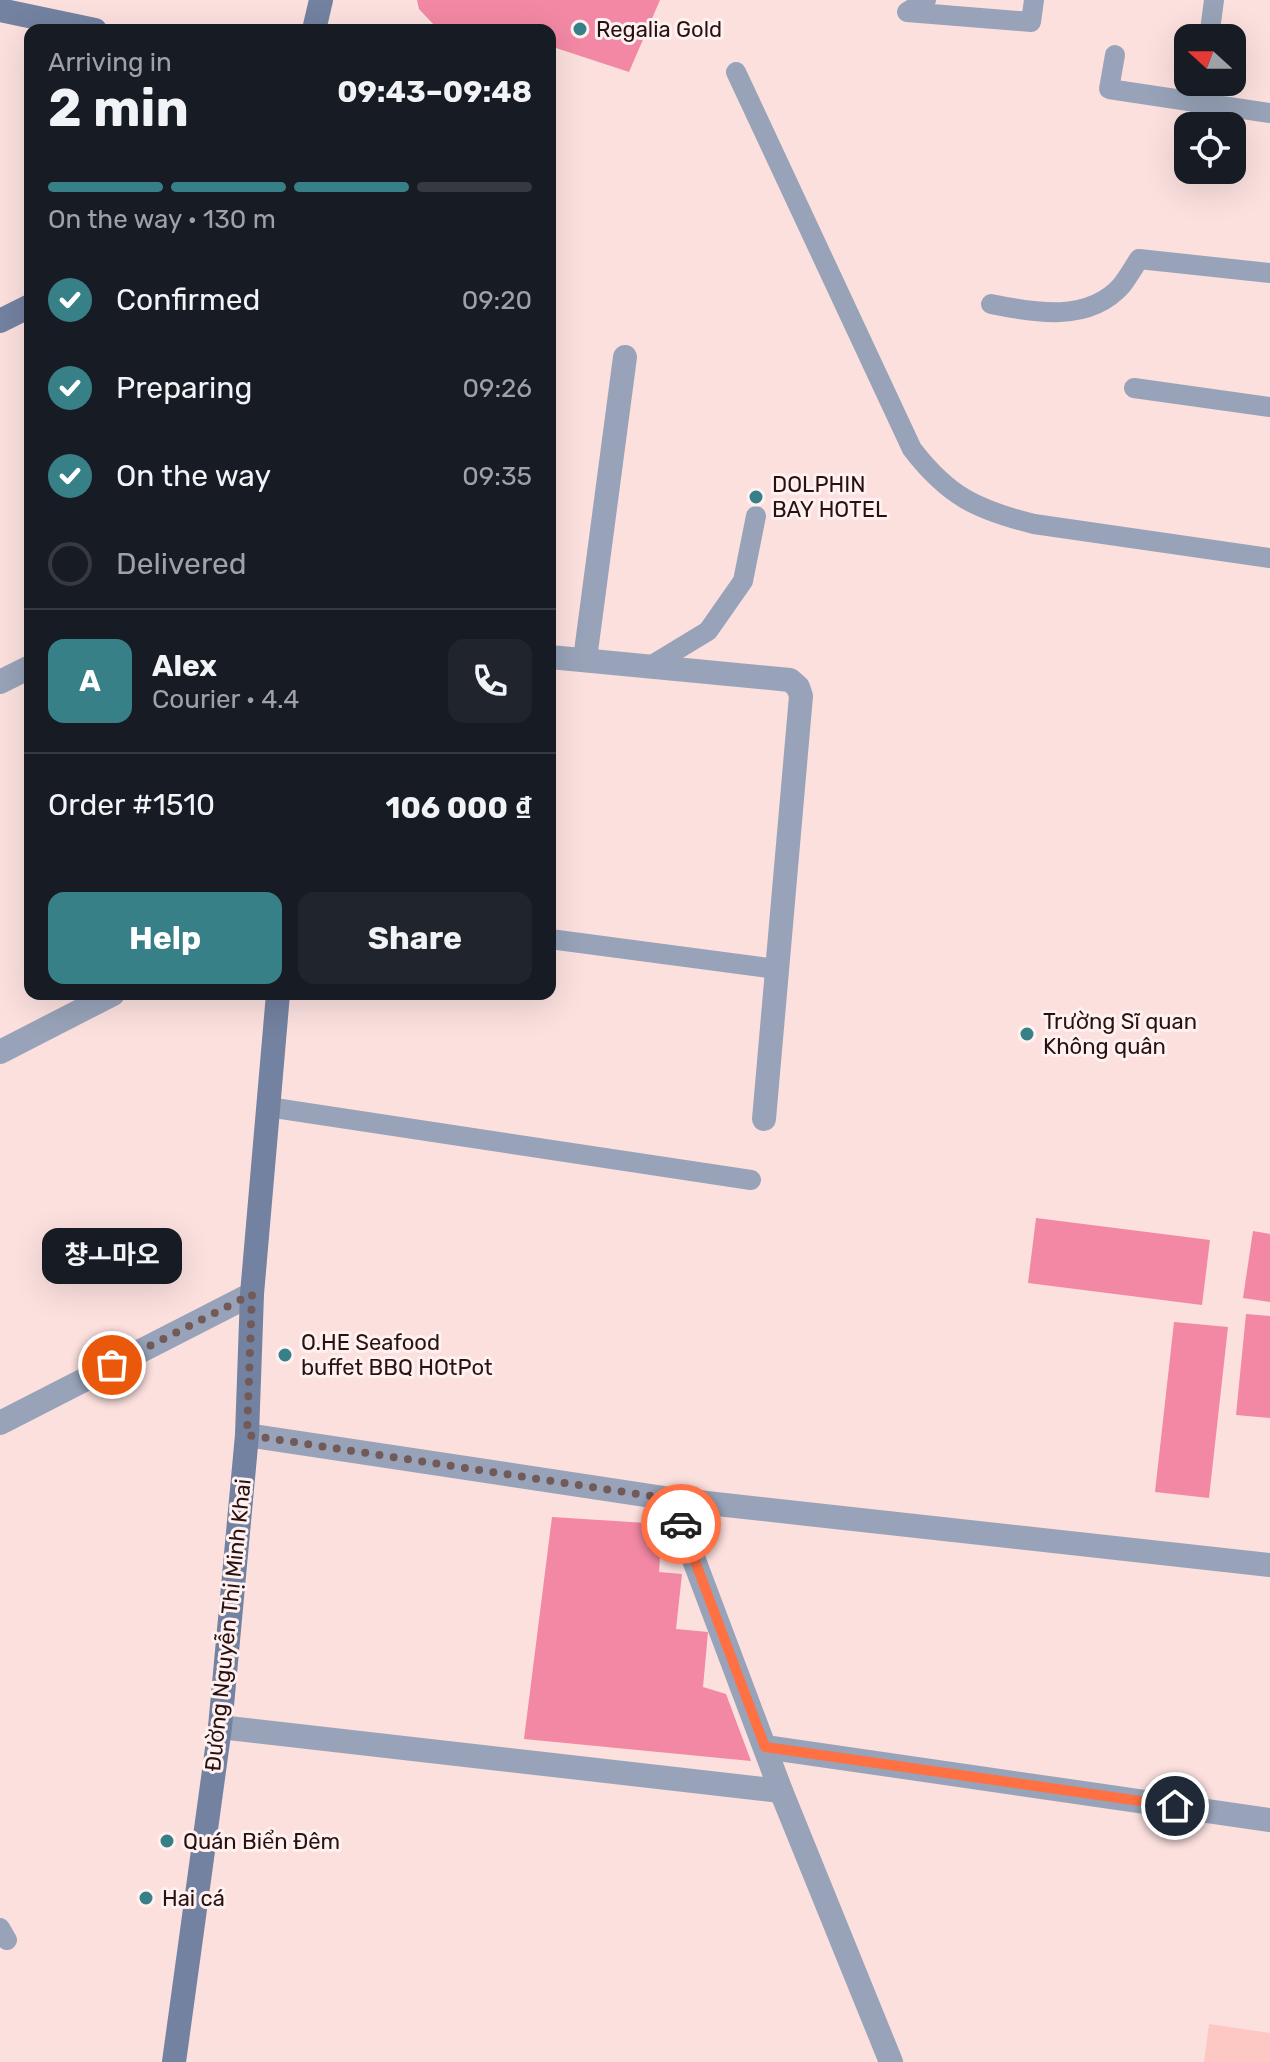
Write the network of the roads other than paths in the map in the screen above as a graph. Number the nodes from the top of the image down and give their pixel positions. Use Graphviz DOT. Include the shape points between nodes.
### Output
graph roads {
  1 [pos="321,0"];
  2 [pos="926,0"];
  3 [pos="1034,0"];
  4 [pos="1214,0"];
  5 [pos="0,10"];
  6 [pos="66,24"];
  7 [pos="315,24"];
  8 [pos="1211,24"];
  9 [pos="1115,55"];
  10 [pos="736,72"];
  11 [pos="1174,91"];
  12 [pos="1217,96"];
  13 [pos="1270,113"];
  14 [pos="1270,273"];
  15 [pos="991,304"];
  16 [pos="24,309"];
  17 [pos="0,321"];
  18 [pos="625,357"];
  19 [pos="1134,388"];
  20 [pos="1270,407"];
  21 [pos="756,516"];
  22 [pos="1270,558"];
  23 [pos="556,657"];
  24 [pos="585,659"];
  25 [pos="652,665"];
  26 [pos="24,670"];
  27 [pos="0,682"];
  28 [pos="556,940"];
  29 [pos="776,969"];
  30 [pos="101,1000"];
  31 [pos="277,1000"];
  32 [pos="0,1052"];
  33 [pos="268,1107"];
  34 [pos="764,1119"];
  35 [pos="751,1180"];
  36 [pos="252,1294"];
  37 [pos="0,1423"];
  38 [pos="247,1435"];
  39 [pos="671,1499"];
  40 [pos="1270,1565"];
  41 [pos="220,1727"];
  42 [pos="765,1747"];
  43 [pos="781,1791"];
  44 [pos="1270,1820"];
  45 [pos="174,2062"];
  46 [pos="891,2062"];
  1 -- 7 [label="street"];
  2 -- 3 [label="lane" via="907,12 1031,22"];
  4 -- 8 [label="lane"];
  5 -- 6 [label="street"];
  9 -- 11 [label="lane" via="1109,89"];
  10 -- 22 [label="lane" via="912,449 932,475 958,497 997,515"];
  12 -- 13 [label="lane"];
  14 -- 15 [label="lane" via="1139,259 1120,287 1097,303 1061,314"];
  16 -- 17 [label="street"];
  18 -- 24 [label="street"];
  19 -- 20 [label="lane"];
  21 -- 25 [label="lane" via="743,581 708,631"];
  23 -- 24 [label="street"];
  24 -- 25 [label="street"];
  25 -- 29 [label="street" via="790,680 798,687"];
  26 -- 27 [label="street"];
  28 -- 29 [label="lane"];
  29 -- 34 [label="street"];
  30 -- 32 [label="street"];
  31 -- 33 [label="street, Đường Nguyễn Thị Minh Khai"];
  33 -- 35 [label="lane"];
  33 -- 36 [label="street, Đường Nguyễn Thị Minh Khai"];
  36 -- 37 [label="street"];
  36 -- 38 [label="street, Đường Nguyễn Thị Minh Khai"];
  38 -- 39 [label="street"];
  38 -- 41 [label="street, Đường Nguyễn Thị Minh Khai"];
  39 -- 40 [label="street"];
  39 -- 42 [label="street"];
  41 -- 43 [label="street"];
  41 -- 45 [label="street, Đường Nguyễn Thị Minh Khai"];
  42 -- 43 [label="street"];
  42 -- 44 [label="street"];
  43 -- 46 [label="street"];
}
